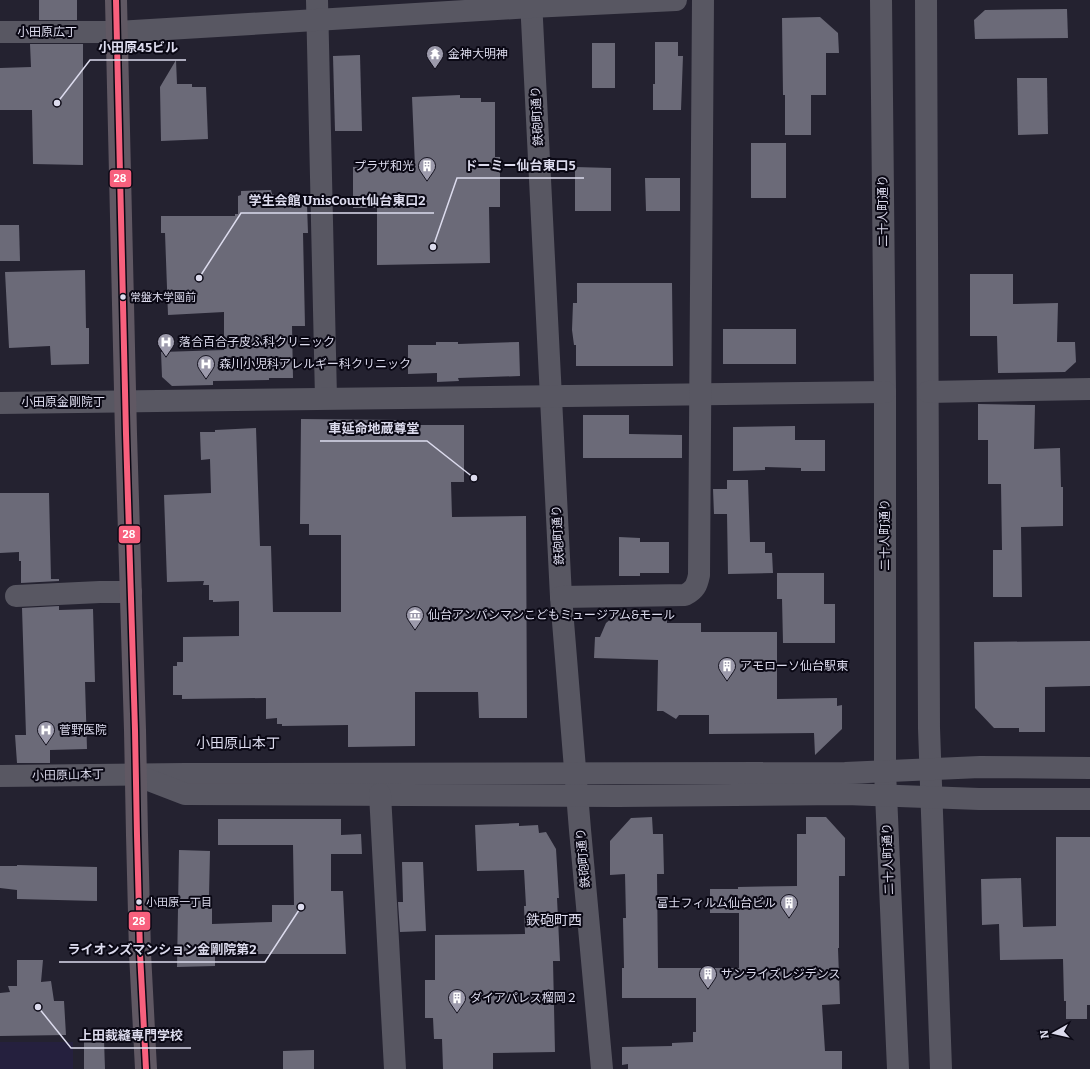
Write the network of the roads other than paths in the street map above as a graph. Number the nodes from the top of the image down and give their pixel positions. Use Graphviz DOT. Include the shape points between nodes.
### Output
graph roads {
  1 [pos="116,0"];
  2 [pos="676,0"];
  3 [pos="703,0"];
  4 [pos="881,0"];
  5 [pos="926,0"];
  6 [pos="531,4"];
  7 [pos="318,10"];
  8 [pos="0,32"];
  9 [pos="117,32"];
  10 [pos="1090,389"];
  11 [pos="884,392"];
  12 [pos="928,392"];
  13 [pos="701,395"];
  14 [pos="552,397"];
  15 [pos="326,398"];
  16 [pos="125,402"];
  17 [pos="0,403"];
  18 [pos="131,592"];
  19 [pos="16,596"];
  20 [pos="561,597"];
  21 [pos="1090,768"];
  22 [pos="930,769"];
  23 [pos="885,771"];
  24 [pos="136,774"];
  25 [pos="575,774"];
  26 [pos="0,776"];
  27 [pos="846,784"];
  28 [pos="380,794"];
  29 [pos="577,795"];
  30 [pos="886,795"];
  31 [pos="930,797"];
  32 [pos="1090,799"];
  33 [pos="146,1069"];
  34 [pos="394,1069"];
  35 [pos="602,1069"];
  36 [pos="898,1069"];
  37 [pos="941,1069"];
  1 -- 9 [label="highway"];
  2 -- 6 [label="street, 小田原広丁"];
  3 -- 13 [label="street"];
  4 -- 11 [label="street, 二十人町通り"];
  5 -- 12 [label="street"];
  6 -- 7 [label="street, 小田原広丁"];
  6 -- 14 [label="street, 鉄砲町通り"];
  7 -- 9 [label="street, 小田原広丁"];
  7 -- 15 [label="street"];
  8 -- 9 [label="street, 小田原広丁"];
  9 -- 16 [label="highway"];
  10 -- 12 [label="street"];
  11 -- 13 [label="street, 小田原金剛院丁"];
  11 -- 23 [label="street, 二十人町通り"];
  12 -- 22 [label="street"];
  13 -- 14 [label="street, 小田原金剛院丁"];
  13 -- 20 [label="street" via="699,575 692,592 685,595"];
  14 -- 15 [label="street, 小田原金剛院丁"];
  14 -- 20 [label="street, 鉄砲町通り"];
  15 -- 16 [label="street, 小田原金剛院丁"];
  16 -- 17 [label="street, 小田原金剛院丁"];
  16 -- 18 [label="highway"];
  18 -- 19 [label="street"];
  18 -- 24 [label="highway"];
  20 -- 25 [label="street, 鉄砲町通り"];
  21 -- 22 [label="street"];
  22 -- 23 [label="street"];
  22 -- 31 [label="street"];
  23 -- 27 [label="street"];
  23 -- 30 [label="street, 二十人町通り"];
  24 -- 25 [label="street, 小田原山本丁"];
  24 -- 26 [label="street, 小田原山本丁"];
  24 -- 28 [label="street" via="185,794"];
  24 -- 33 [label="highway" via="140,953"];
  25 -- 27 [label="street, 小田原山本丁"];
  25 -- 29 [label="street, 鉄砲町通り"];
  27 -- 29 [label="street"];
  27 -- 30 [label="street"];
  28 -- 29 [label="street"];
  28 -- 34 [label="street"];
  29 -- 35 [label="street, 鉄砲町通り"];
  30 -- 31 [label="street"];
  30 -- 36 [label="street, 二十人町通り"];
  31 -- 32 [label="street"];
  31 -- 37 [label="street"];
}
